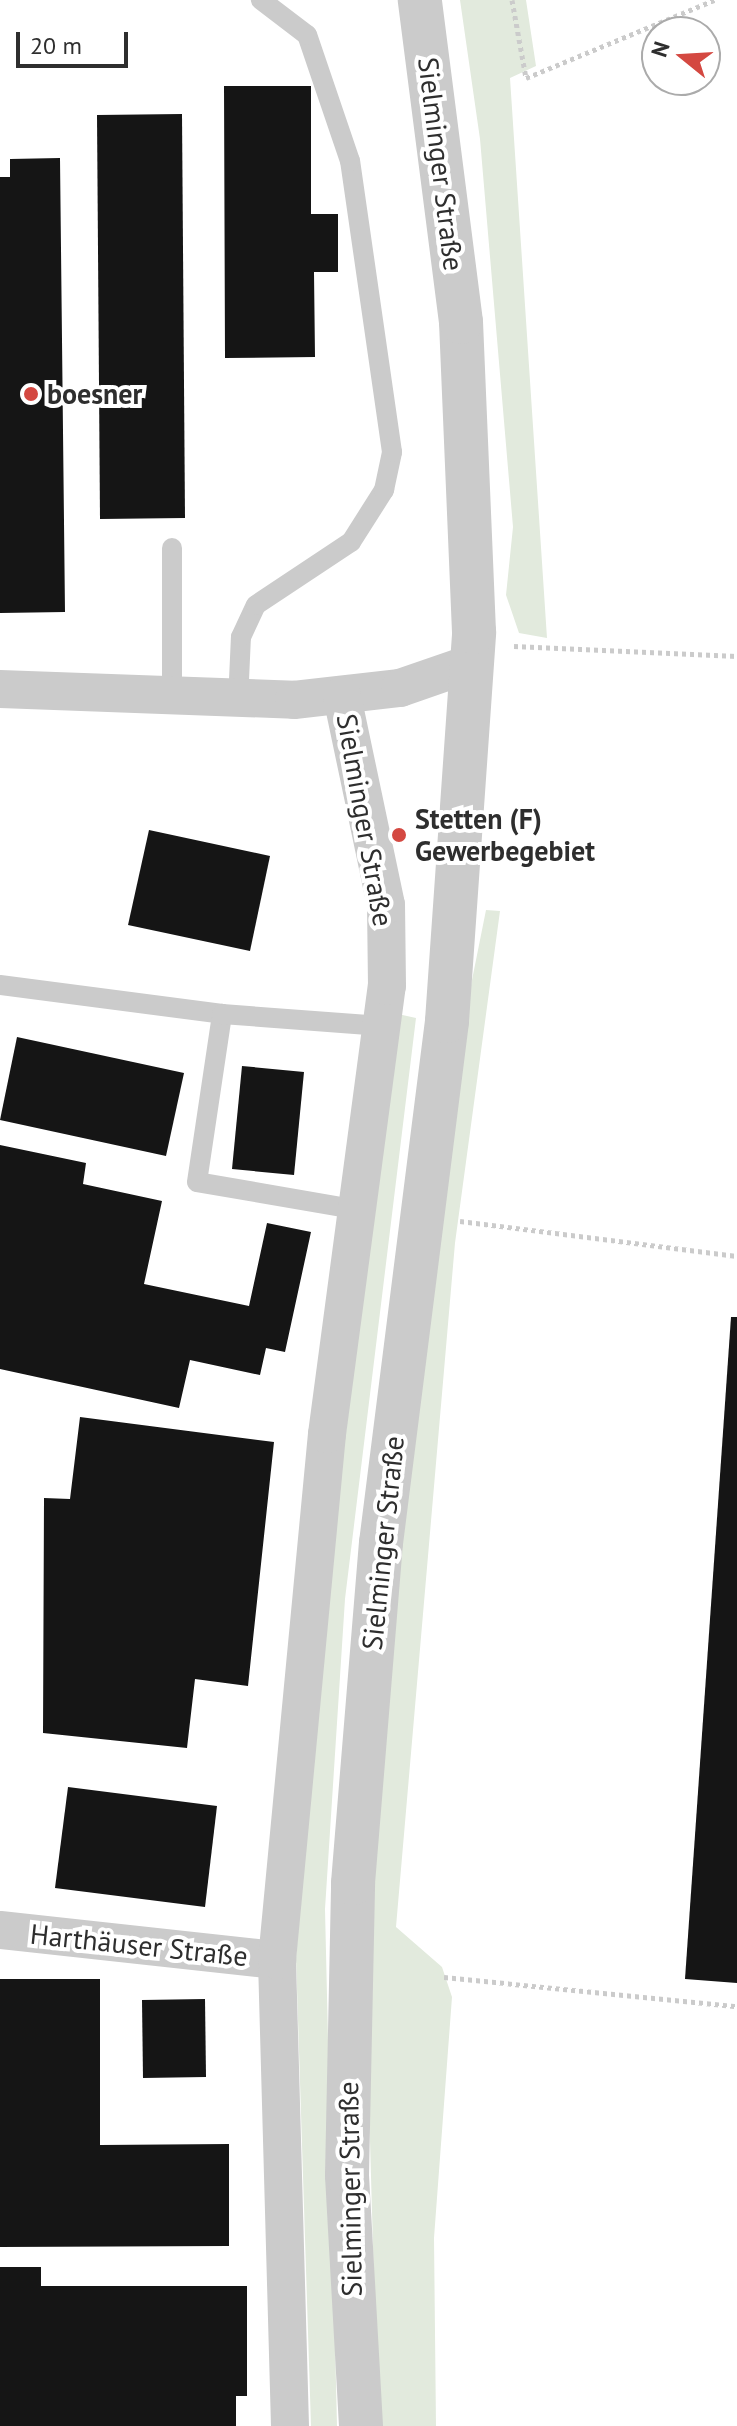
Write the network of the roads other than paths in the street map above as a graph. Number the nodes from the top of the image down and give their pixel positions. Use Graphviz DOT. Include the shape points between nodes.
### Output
graph roads {
  1 [pos="261,0"];
  2 [pos="420,0"];
  3 [pos="172,548"];
  4 [pos="472,663"];
  5 [pos="0,689"];
  6 [pos="342,696"];
  7 [pos="172,699"];
  8 [pos="238,702"];
  9 [pos="0,985"];
  10 [pos="222,1014"];
  11 [pos="382,1026"];
  12 [pos="359,1210"];
  13 [pos="0,1930"];
  14 [pos="277,1960"];
  15 [pos="290,2426"];
  16 [pos="361,2426"];
  1 -- 8 [label="lane" via="307,35 350,161 392,452 384,490 351,542 256,605 241,637"];
  2 -- 4 [label="street, Sielminger Straße" via="470,436"];
  3 -- 7 [label="lane"];
  4 -- 6 [label="street, Sielminger Straße" via="400,688"];
  4 -- 16 [label="street, Sielminger Straße" via="461,860 381,1543 347,1987 347,2188"];
  5 -- 7 [label="street, Sielminger Straße"];
  6 -- 8 [label="street, Sielminger Straße"];
  6 -- 11 [label="street, Sielminger Straße" via="386,905"];
  7 -- 8 [label="street, Sielminger Straße"];
  9 -- 10 [label="lane"];
  10 -- 11 [label="lane"];
  10 -- 12 [label="lane" via="197,1182"];
  11 -- 12 [label="street, Sielminger Straße"];
  12 -- 14 [label="street, Sielminger Straße" via="302,1660"];
  13 -- 14 [label="street, Harthäuser Straße"];
  14 -- 15 [label="street, Sielminger Straße"];
}
